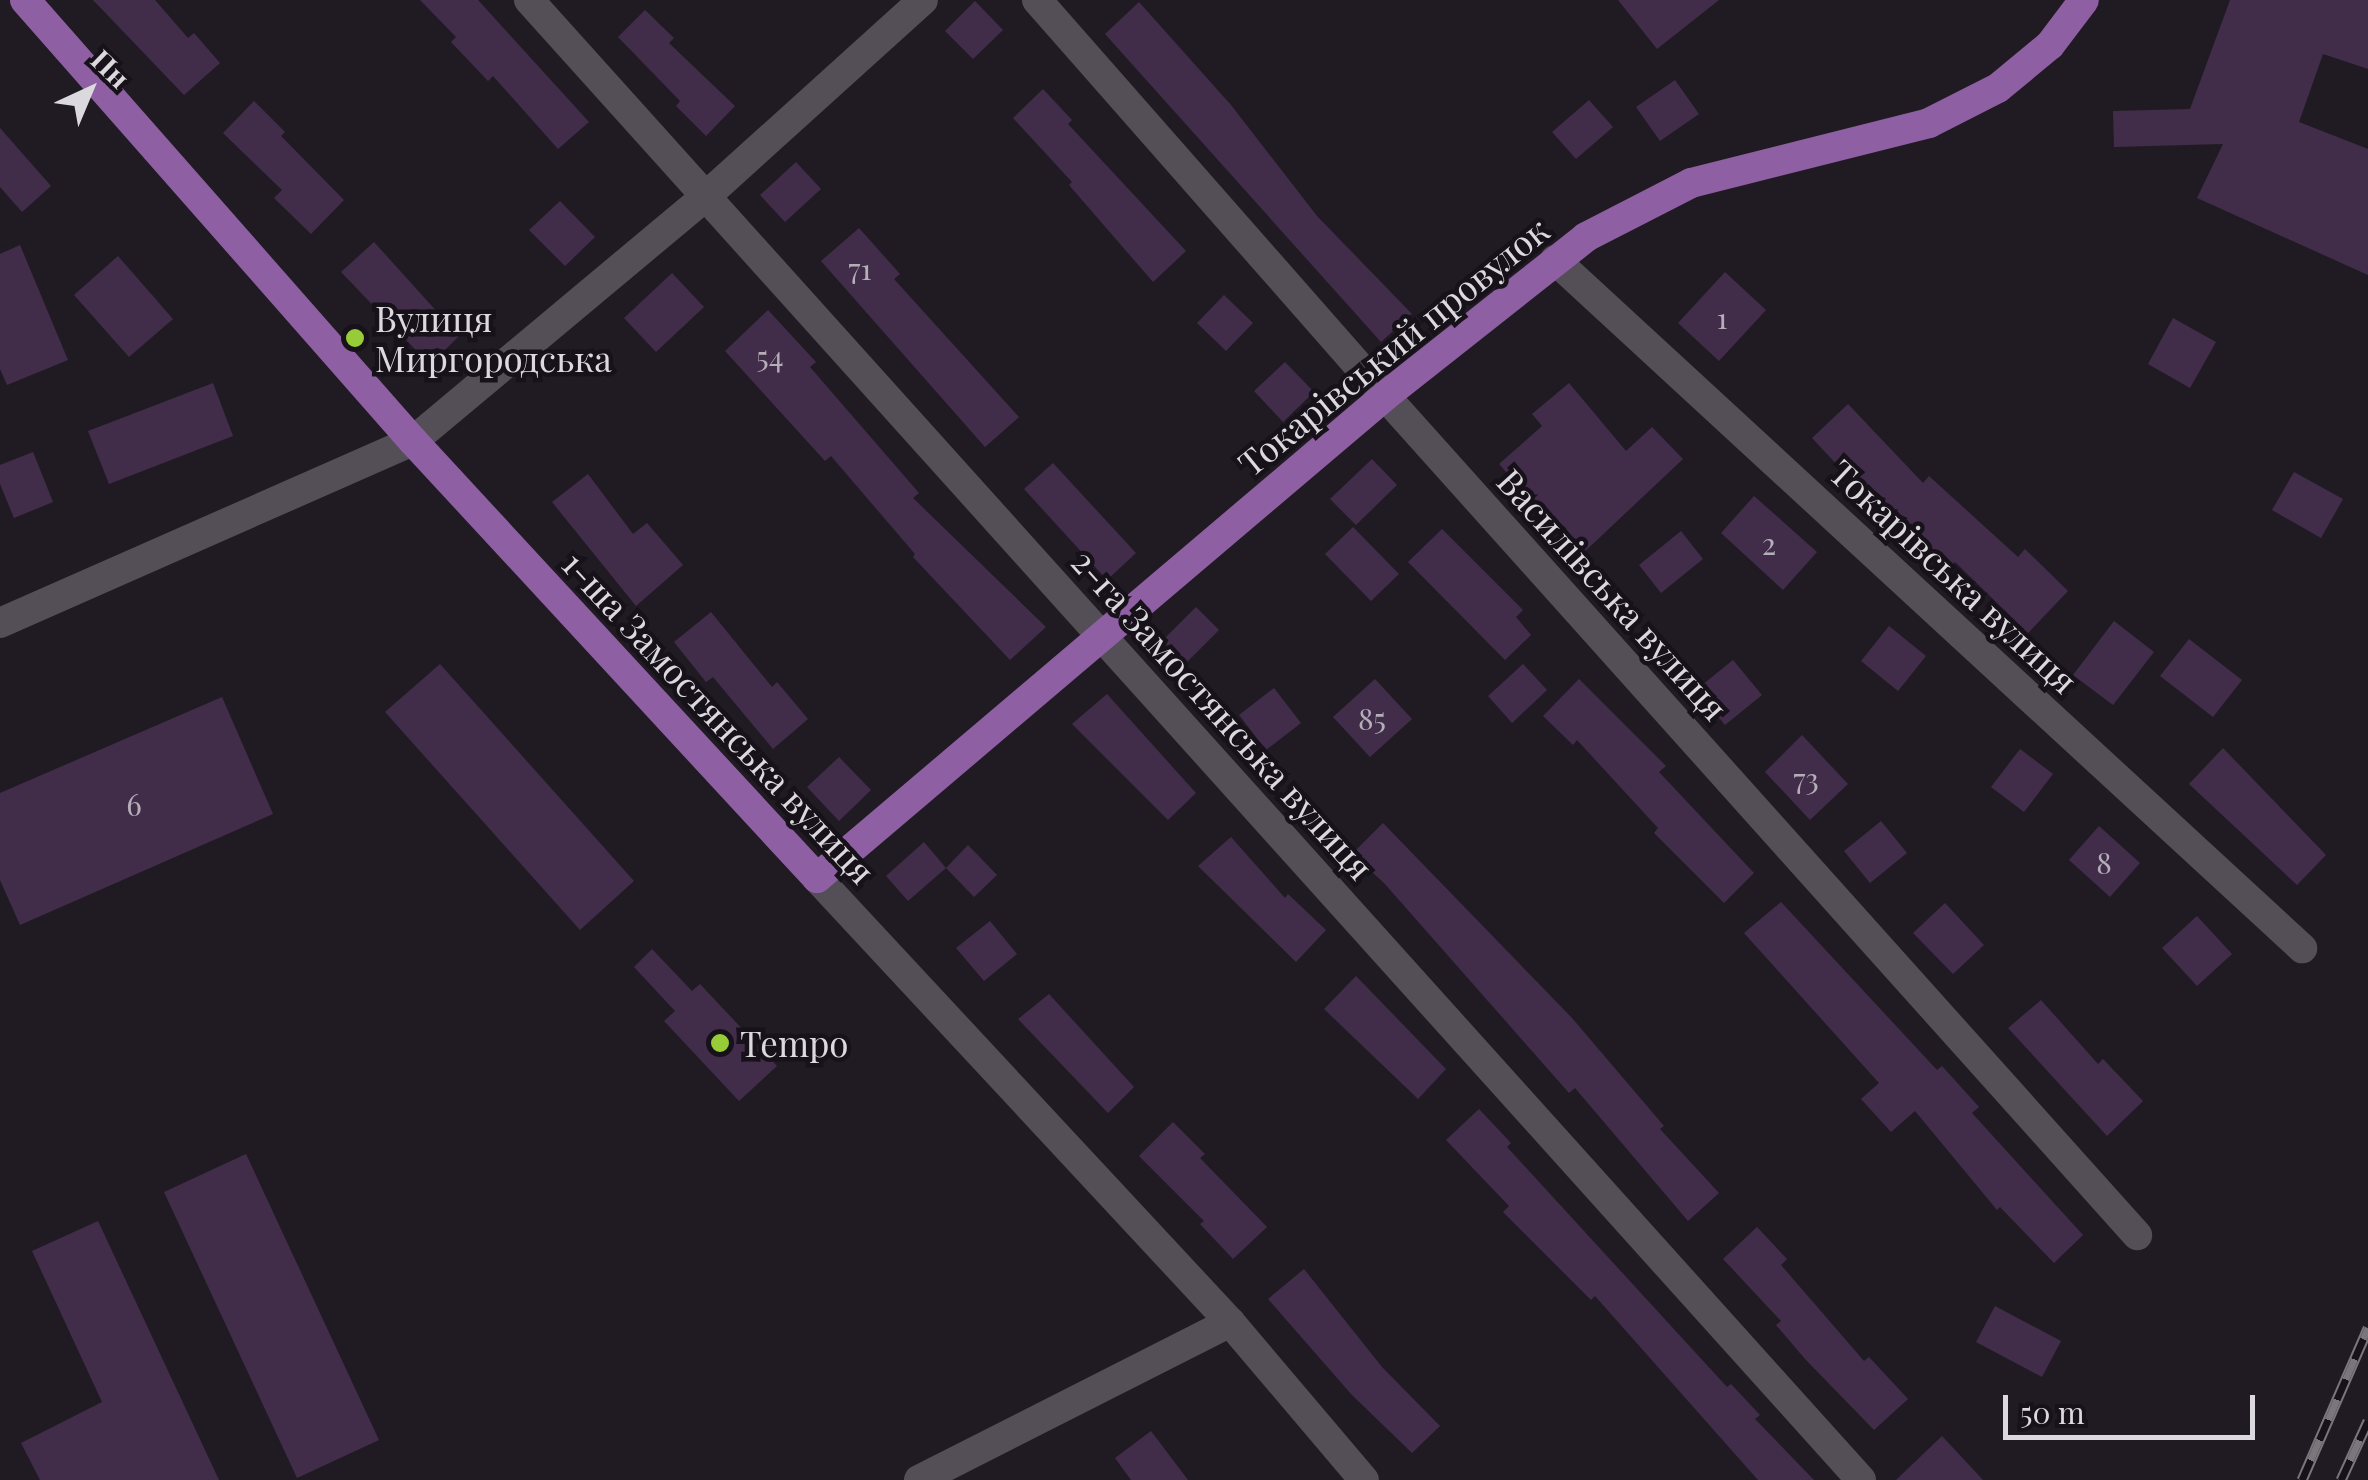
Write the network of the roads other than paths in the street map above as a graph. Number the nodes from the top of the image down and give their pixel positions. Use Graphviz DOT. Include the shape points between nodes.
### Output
graph roads {
  1 [pos="25,0"];
  2 [pos="529,0"];
  3 [pos="923,0"];
  4 [pos="1037,0"];
  5 [pos="2084,0"];
  6 [pos="704,198"];
  7 [pos="1555,260"];
  8 [pos="1385,396"];
  9 [pos="413,441"];
  10 [pos="0,623"];
  11 [pos="1104,636"];
  12 [pos="817,878"];
  13 [pos="2302,948"];
  14 [pos="2137,1235"];
  15 [pos="1230,1322"];
  16 [pos="920,1480"];
  17 [pos="1364,1480"];
  18 [pos="1860,1480"];
  1 -- 9 [label="main road, 1-ша Замостянська вулиця"];
  2 -- 6 [label="street, 2-га Замостянська вулиця"];
  3 -- 6 [label="street"];
  4 -- 8 [label="street, Василівська вулиця"];
  5 -- 7 [label="main road, Токарівський провулок" via="2050,46 1998,88 1929,123 1691,183"];
  6 -- 9 [label="street"];
  6 -- 11 [label="street, 2-га Замостянська вулиця"];
  7 -- 8 [label="main road, Токарівський провулок"];
  7 -- 13 [label="street, Токарівська вулиця"];
  8 -- 11 [label="main road, Токарівський провулок"];
  8 -- 14 [label="street, Василівська вулиця"];
  9 -- 10 [label="street"];
  9 -- 12 [label="main road, 1-ша Замостянська вулиця"];
  11 -- 12 [label="main road, Токарівський провулок"];
  11 -- 18 [label="street, 2-га Замостянська вулиця"];
  12 -- 15 [label="street, 1-ша Замостянська вулиця"];
  15 -- 16 [label="street"];
  15 -- 17 [label="street, 1-ша Замостянська вулиця"];
}
